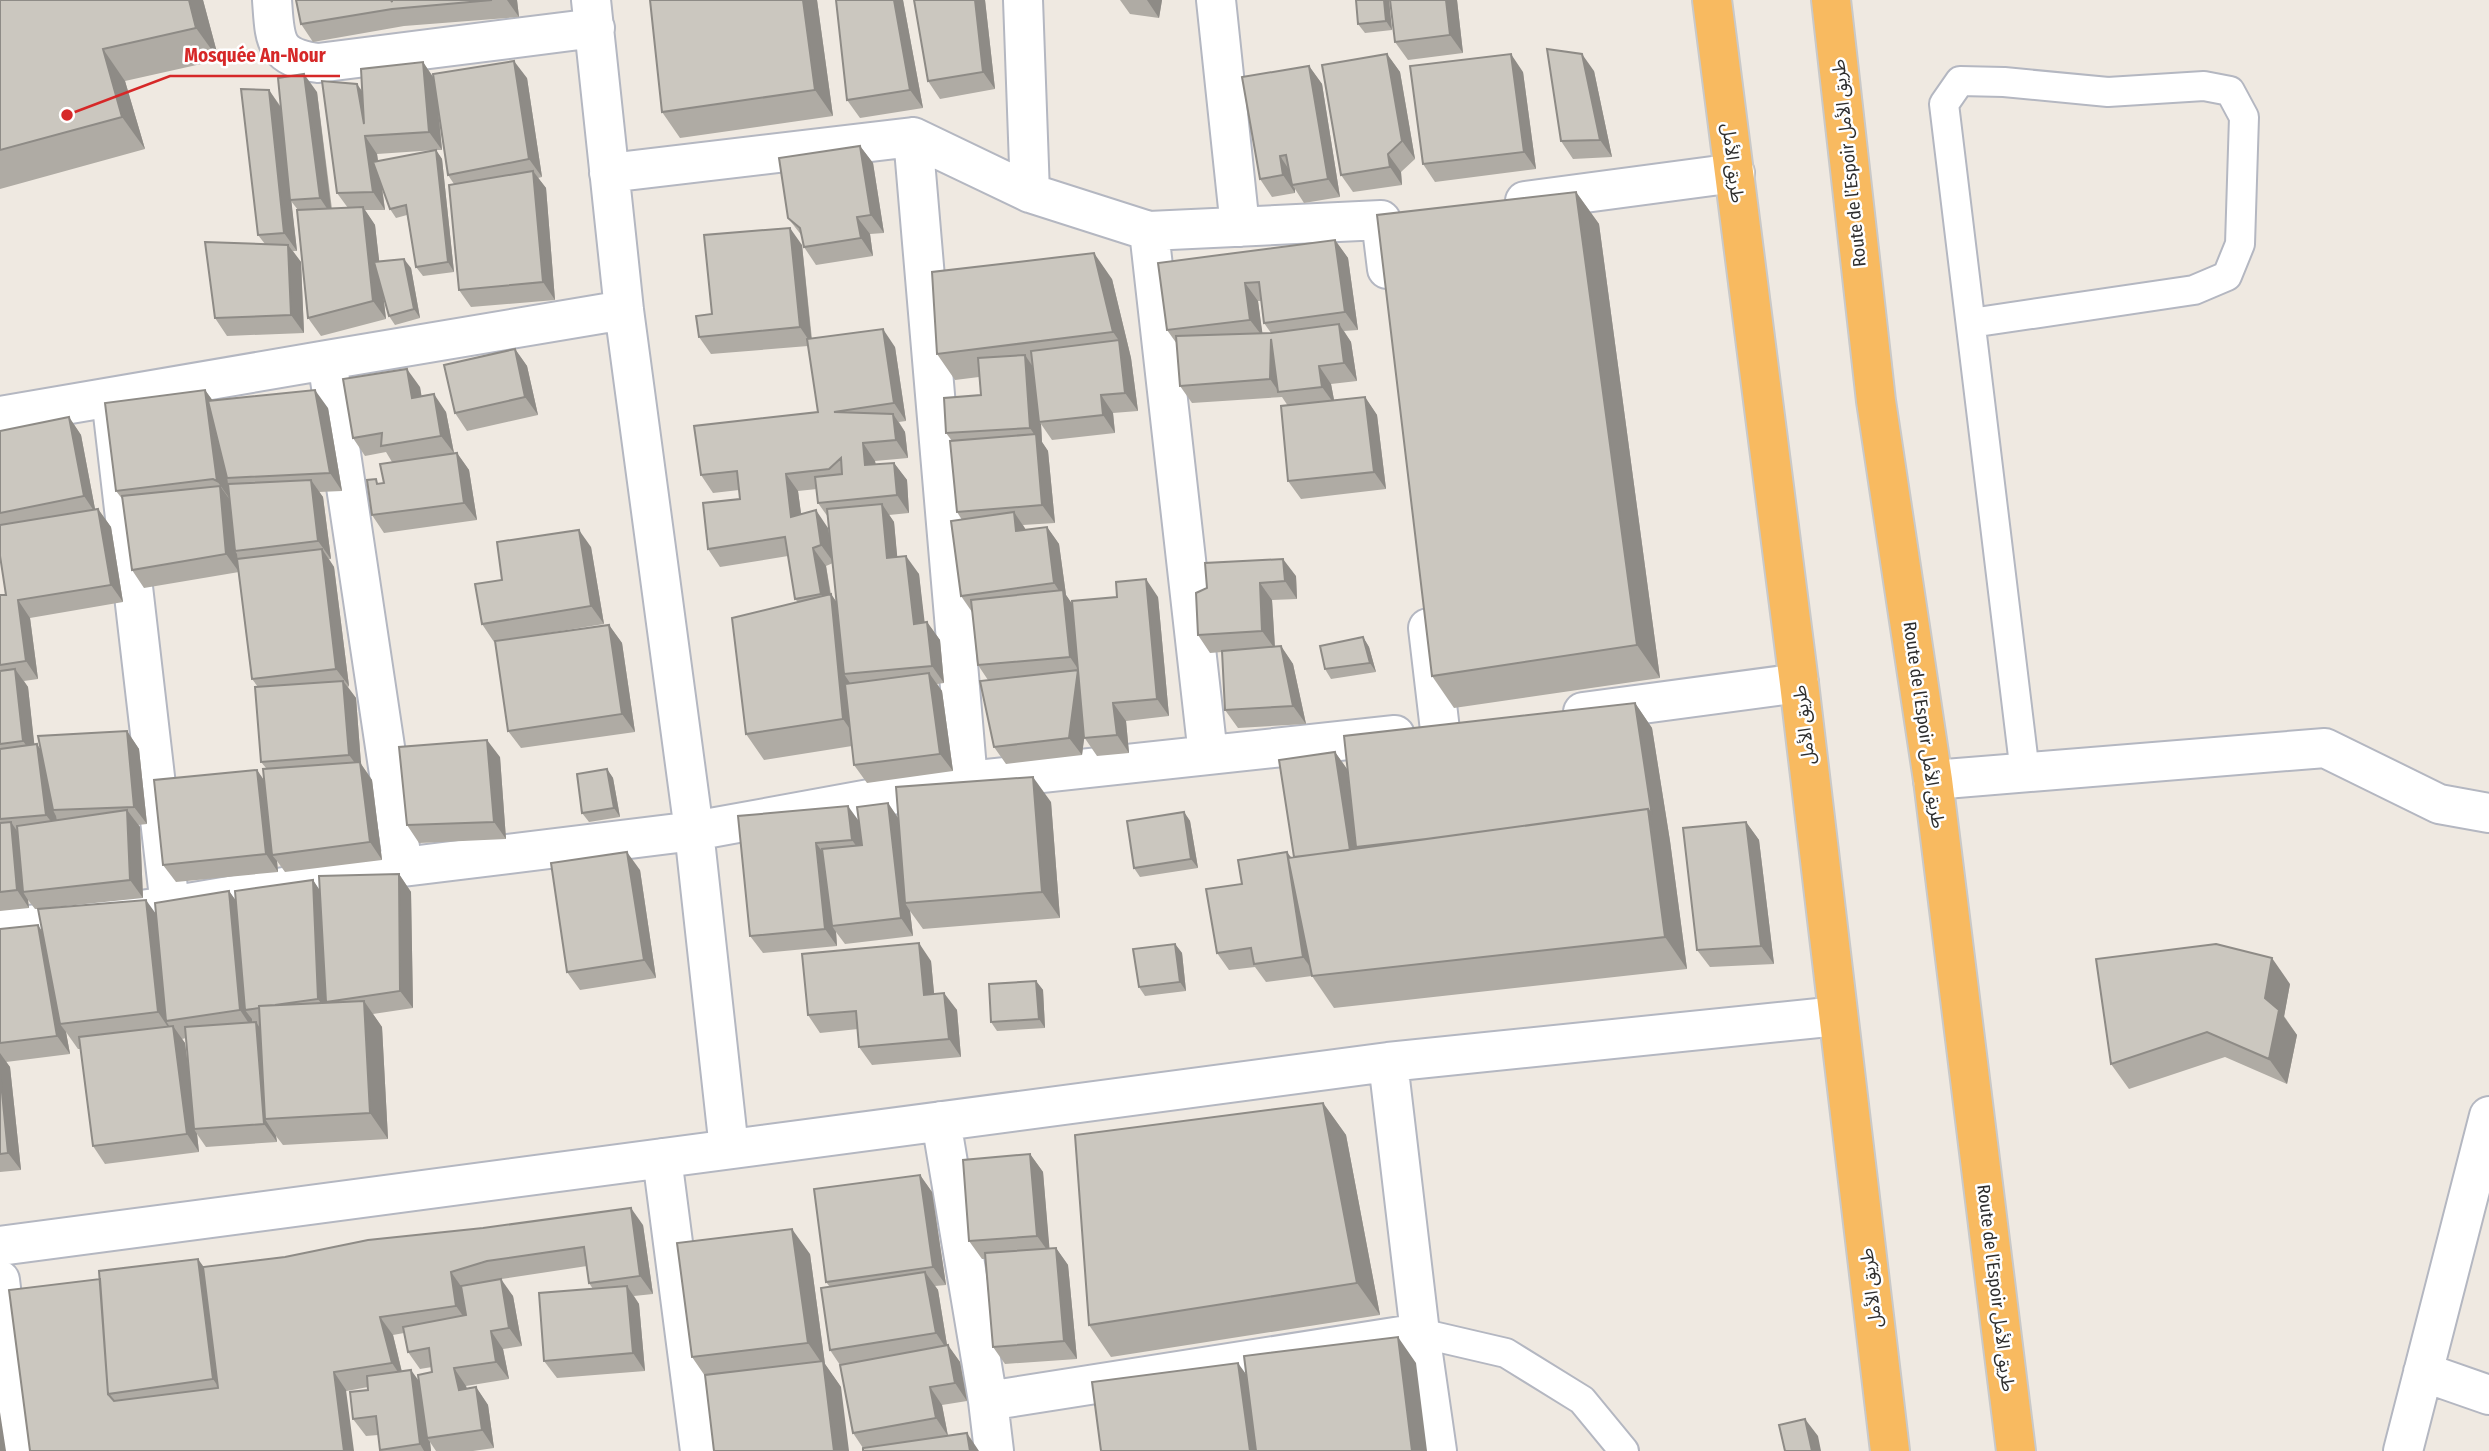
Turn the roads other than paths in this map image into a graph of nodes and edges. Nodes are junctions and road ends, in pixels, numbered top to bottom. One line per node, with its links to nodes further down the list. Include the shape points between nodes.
1 (272, 0): 6 (street, via 275,34 282,49 298,60 318,63)
2 (1023, 0): 10 (street)
3 (1216, 0): 12 (street)
4 (1712, 0): 9 (highway, طريق الأمل)
5 (1831, 0): 25 (highway, Route de l’Espoir طريق الأمل, via 1876,401)
6 (593, 14): 8 (street)
7 (913, 137): 8 (street); 10 (street); 26 (street)
8 (609, 173): 15 (street)
9 (1735, 173): 11 (street); 21 (highway, طريق الأمل)
10 (1030, 193): 13 (street)
11 (1490, 205)
12 (1240, 227): 13 (street); 14 (street, via 1395,218)
13 (1149, 231): 23 (street)
14 (1391, 303)
15 (624, 310): 17 (street); 28 (street)
16 (1971, 323): 16 (lane, via 2194,289 2227,276 2240,244 2244,117 2230,92 2204,86 2108,92 1960,81 1944,104); 24 (lane)
17 (327, 360): 18 (street); 29 (street)
18 (111, 397): 19 (street); 30 (street)
19 (0, 416)
20 (1424, 592): 23 (street, via 1453,729)
21 (1799, 683): 22 (street); 32 (highway, طريق الأمل)
22 (1550, 716)
23 (1208, 755): 26 (street)
24 (2025, 773): 25 (street); 27 (street, via 2325,748 2439,804)
25 (1933, 780): 50 (highway, Route de l’Espoir طريق الأمل)
26 (968, 781): 28 (street)
27 (2489, 813)
28 (694, 831): 29 (street); 36 (street)
29 (403, 867): 30 (street)
30 (170, 906): 31 (street)
31 (0, 929)
32 (1838, 1016): 33 (street); 49 (highway, طريق الأمل)
33 (1388, 1062): 35 (street); 40 (street)
34 (2489, 1116): 41 (street)
35 (941, 1121): 36 (street); 43 (street)
36 (729, 1149): 37 (street)
37 (663, 1158): 38 (street); 45 (street)
38 (0, 1246)
39 (0, 1280): 44 (street)
40 (1420, 1333): 43 (street); 47 (street); 48 (lane, via 1506,1353 1582,1400)
41 (2423, 1372): 42 (street); 51 (street)
42 (2489, 1395)
43 (988, 1401): 46 (street)
44 (21, 1451)
45 (700, 1451)
46 (994, 1451)
47 (1437, 1451)
48 (1624, 1451)
49 (1890, 1451)
50 (2016, 1451)
51 (2403, 1451)

